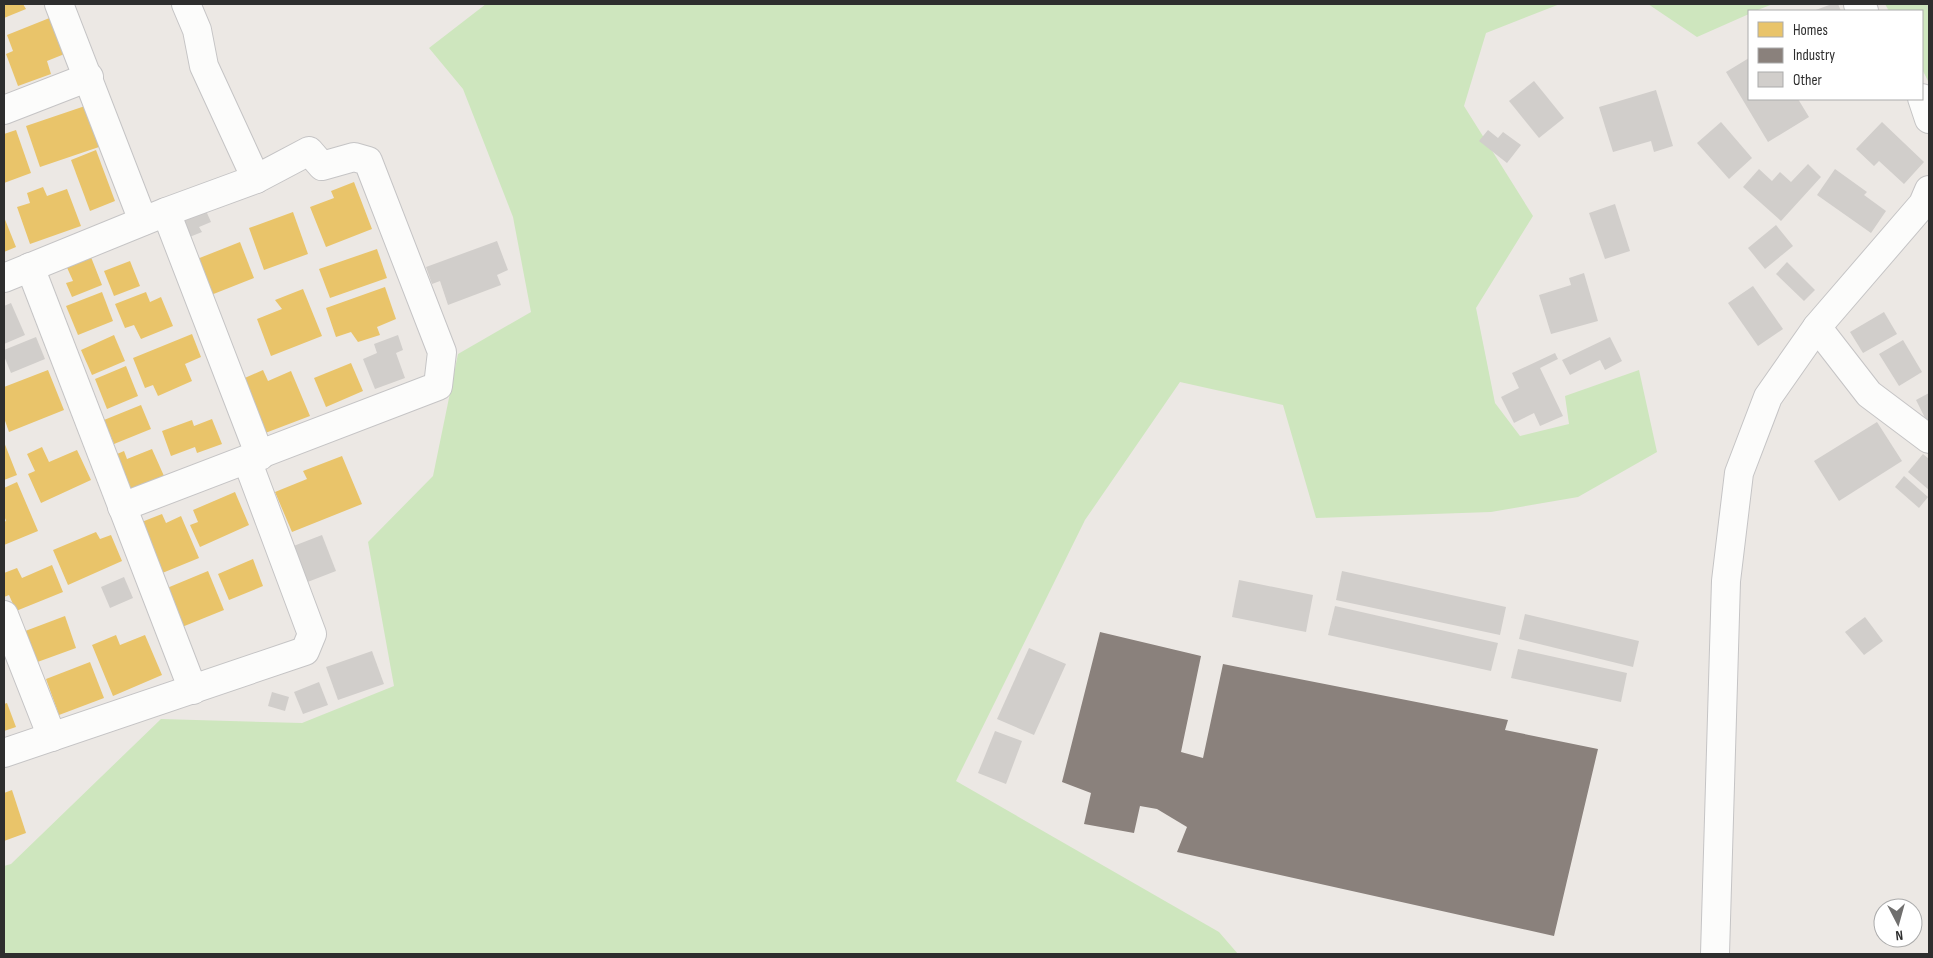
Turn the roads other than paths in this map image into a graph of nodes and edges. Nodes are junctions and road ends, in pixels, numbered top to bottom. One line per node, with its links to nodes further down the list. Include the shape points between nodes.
1 (60, 4): 3 (street)
2 (186, 4): 7 (street, via 197,30 204,66)
3 (89, 77): 5 (street); 9 (street)
4 (1923, 100): 6 (street)
5 (4, 110)
6 (1929, 119)
7 (256, 179): 9 (street); 14 (street, via 309,151 322,166 354,157 368,161 442,352 438,386)
8 (1929, 190): 12 (street, via 1924,204)
9 (154, 216): 10 (street); 14 (street)
10 (30, 268): 11 (street); 15 (street)
11 (4, 278)
12 (1817, 327): 13 (street, via 1869,394); 20 (street, via 1768,397 1739,473 1726,581)
13 (1929, 439)
14 (253, 458): 15 (street); 17 (street, via 312,634 305,651)
15 (122, 507): 17 (street)
16 (4, 615): 18 (street)
17 (193, 690): 18 (street)
18 (52, 737): 19 (street)
19 (4, 753)
20 (1715, 954)

